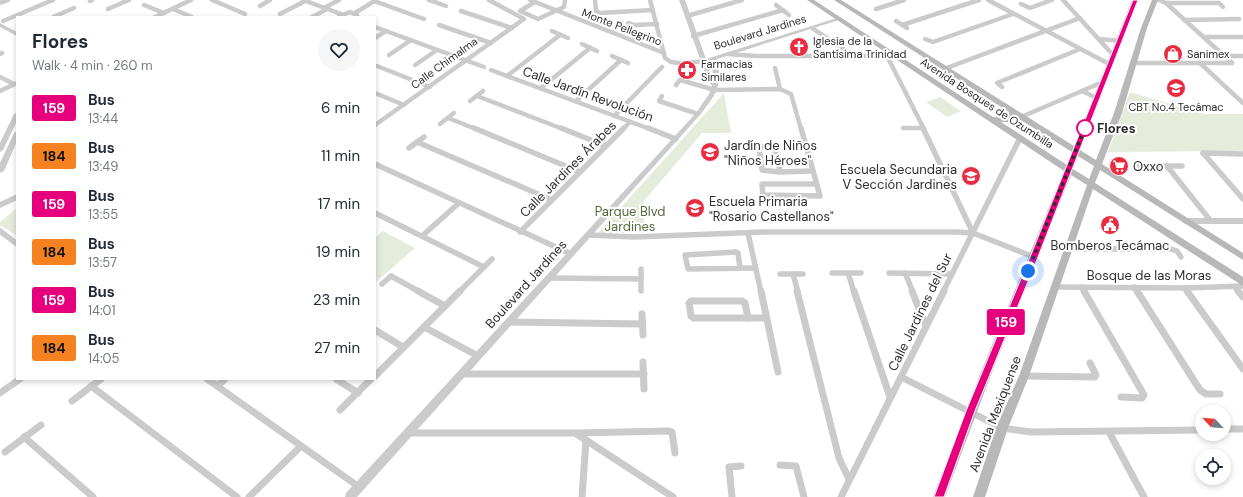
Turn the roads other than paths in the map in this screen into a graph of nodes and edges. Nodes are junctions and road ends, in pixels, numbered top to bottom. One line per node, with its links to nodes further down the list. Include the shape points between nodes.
1 (8, 0): 29 (street)
2 (53, 0): 65 (street)
3 (129, 0): 38 (street)
4 (191, 0): 39 (street)
5 (212, 0): 47 (street)
6 (270, 0): 34 (street)
7 (304, 0): 40 (street); 48 (street)
8 (339, 0): 40 (street)
9 (429, 0): 35 (street)
10 (489, 0): 72 (street, Calle Chimalma, via 525,18)
11 (530, 0): 28 (street, Monte Pellegrino)
12 (565, 0): 41 (street, via 564,6)
13 (595, 0): 42 (street, via 596,11 600,13)
14 (650, 0): 42 (street)
15 (682, 0): 58 (street)
16 (742, 0): 58 (street)
17 (810, 0): 62 (main road, Avenida Bosques de Ozumbilla)
18 (837, 0): 85 (main road, Avenida Bosques de Ozumbilla)
19 (904, 0): 45 (street, via 876,9)
20 (979, 0): 69 (street)
21 (988, 0): 49 (street)
22 (1052, 0): 31 (street, via 1030,8)
23 (1063, 0): 60 (street)
24 (1135, 0): 89 (main road, Avenida Mexiquense)
25 (1155, 0): 114 (main road, Avenida Mexiquense)
26 (1160, 0): 30 (street)
27 (375, 1): 50 (street); 61 (street)
28 (536, 1): 41 (street, Monte Pellegrino); 41 (street, via 520,10 538,19)
29 (0, 3)
30 (1166, 3): 36 (street, via 1219,3); 63 (street)
31 (1021, 4)
32 (144, 5): 46 (street)
33 (776, 5): 43 (street)
34 (260, 6)
35 (446, 6)
36 (1224, 7)
37 (74, 8): 52 (street)
38 (108, 9)
39 (172, 9): 46 (street); 54 (street)
40 (327, 9): 55 (street); 56 (street); 57 (street)
41 (557, 10): 97 (street, Monte Pellegrino)
42 (653, 10): 67 (street)
43 (783, 10): 51 (street); 80 (street)
44 (461, 11): 72 (street)
45 (881, 12)
46 (164, 13): 53 (street)
47 (245, 14)
48 (280, 14)
49 (1013, 14): 76 (street); 87 (street, via 933,42)
50 (356, 15): 57 (street, via 350,12)
51 (789, 15)
52 (55, 16)
53 (157, 16)
54 (190, 16)
55 (314, 16)
56 (330, 16)
57 (339, 16)
58 (686, 16): 80 (street)
59 (1234, 16): 63 (street, via 1239,20)
60 (1080, 18): 76 (street); 86 (street)
61 (424, 19)
62 (839, 19): 73 (street, Boulevard Jardines); 90 (main road, Avenida Bosques de Ozumbilla)
63 (1184, 20): 82 (street)
64 (896, 21): 69 (street)
65 (1, 22): 71 (street); 78 (street)
66 (628, 23): 67 (street)
67 (657, 24): 97 (street)
68 (439, 25): 91 (street)
69 (902, 25): 74 (street)
70 (376, 27): 75 (street)
71 (16, 28)
72 (512, 28): 91 (street, Calle Chimalma)
73 (812, 28): 98 (street, Boulevard Jardines); 101 (street)
74 (907, 28)
75 (386, 31): 81 (street); 88 (street)
76 (1046, 31): 94 (street); 122 (street)
77 (552, 32): 79 (street)
78 (16, 33)
79 (560, 35): 84 (street); 124 (street)
80 (693, 36): 110 (street)
81 (376, 37)
82 (1204, 37): 83 (street); 105 (street)
83 (1243, 37)
84 (568, 38)
85 (895, 38): 90 (main road, via 889,43); 122 (main road, Avenida Bosques de Ozumbilla)
86 (1098, 38): 89 (street); 104 (street)
87 (925, 39)
88 (411, 40): 95 (street); 99 (street)
89 (1120, 41): 104 (main road, Avenida Mexiquense)
90 (875, 42): 103 (main road, Avenida Bosques de Ozumbilla)
91 (491, 43): 109 (street, Calle Chimalma)
92 (582, 44): 93 (street)
93 (590, 48): 96 (street); 131 (street)
94 (1080, 49): 117 (street); 130 (street, via 997,83)
95 (437, 50): 109 (street); 116 (street)
96 (597, 51)
97 (664, 52): 112 (street, Monte Pellegrino, via 671,62)
98 (728, 54): 101 (street); 107 (street, Boulevard Jardines)
99 (389, 55)
100 (612, 56): 108 (street)
101 (854, 56): 102 (street)
102 (887, 56): 103 (street); 157 (street)
103 (896, 56): 152 (main road, Avenida Bosques de Ozumbilla)
104 (1114, 56): 117 (main road, Avenida Mexiquense)
105 (1224, 56): 106 (street); 115 (street, via 1232,63)
106 (1243, 56)
107 (714, 58): 110 (street, Boulevard Jardines); 132 (street, via 718,81)
108 (621, 60): 111 (street); 142 (street)
109 (466, 61): 119 (street); 129 (street, Calle Chimalma)
110 (705, 62): 113 (street, Boulevard Jardines); 132 (street)
111 (628, 63)
112 (679, 63)
113 (687, 63)
114 (1133, 63): 115 (street); 169 (main road, Avenida Mexiquense, via 1118,113)
115 (1200, 63): 143 (street)
116 (415, 65)
117 (1111, 65): 126 (main road, Avenida Mexiquense)
118 (377, 66): 129 (street)
119 (484, 67)
120 (662, 67): 149 (street)
121 (775, 68): 133 (street)
122 (944, 69): 145 (main road, Avenida Bosques de Ozumbilla)
123 (491, 70): 124 (street, Calle Jardín Revolución)
124 (507, 76): 131 (street, Calle Jardín Revolución)
125 (0, 77): 127 (street)
126 (1104, 82): 136 (street); 140 (main road, Avenida Mexiquense)
127 (15, 83): 134 (street)
128 (676, 85): 132 (street, via 680,80)
129 (430, 87): 144 (street, Calle Chimalma)
130 (1002, 87)
131 (541, 88): 142 (street, Calle Jardín Revolución)
132 (715, 88): 133 (street); 147 (street, Boulevard Jardines)
133 (780, 89): 176 (street, via 791,94)
134 (0, 91)
135 (483, 91): 138 (street)
136 (1082, 91): 140 (street); 150 (street)
137 (376, 93): 144 (street)
138 (478, 96): 141 (street); 163 (street)
139 (662, 96): 147 (street, via 659,101)
140 (1097, 98): 166 (main road, Avenida Mexiquense)
141 (470, 101)
142 (576, 101): 149 (street, Calle Jardín Revolución)
143 (1243, 104)
144 (404, 105): 154 (street, Calle Chimalma)
145 (1012, 111): 150 (main road, Avenida Bosques de Ozumbilla); 152 (main road, via 1013,115 1009,120)
146 (454, 113): 151 (street)
147 (698, 114): 160 (street, Boulevard Jardines)
148 (16, 116): 165 (street)
149 (614, 116): 153 (street, Calle Jardín Revolución)
150 (1020, 117): 166 (main road, Avenida Bosques de Ozumbilla)
151 (448, 118): 155 (street); 177 (street)
152 (992, 119): 159 (main road, Avenida Bosques de Ozumbilla)
153 (630, 122): 160 (street, Calle Jardín Revolución); 163 (street, Calle Jardines Árabes)
154 (376, 124)
155 (440, 124)
156 (903, 128): 157 (street)
157 (923, 128): 192 (street)
158 (424, 137): 161 (street)
159 (1020, 138): 173 (main road, Avenida Bosques de Ozumbilla); 192 (street, Calle Jardines del Sur)
160 (676, 139): 193 (street, Boulevard Jardines)
161 (417, 142): 164 (street); 182 (street)
162 (15, 146): 174 (street)
163 (606, 146): 177 (street, Calle Jardines Árabes)
164 (409, 148)
165 (0, 150)
166 (1076, 152): 169 (main road, Avenida Bosques de Ozumbilla); 173 (main road, Avenida Mexiquense)
167 (1243, 154): 181 (street, via 1202,153)
168 (376, 164): 183 (street)
169 (1098, 165): 179 (main road, Avenida Mexiquense); 187 (main road, Avenida Bosques de Ozumbilla)
170 (1135, 166): 171 (street)
171 (1167, 166): 172 (street); 186 (street)
172 (1182, 166)
173 (1068, 170): 179 (main road, Avenida Bosques de Ozumbilla); 198 (main road, Avenida Mexiquense)
174 (0, 171)
175 (780, 171): 175 (street, via 774,147 759,147 762,170); 176 (street)
176 (812, 171): 178 (street)
177 (580, 172): 182 (street, Calle Jardines Árabes)
178 (816, 184): 178 (street, via 762,184 761,184 764,196 819,197)
179 (1091, 184): 196 (main road, Avenida Mexiquense); 217 (main road, Avenida Bosques de Ozumbilla)
180 (16, 197): 184 (street)
181 (1243, 199)
182 (552, 200): 190 (street, Calle Jardines Árabes)
183 (459, 203): 190 (street); 194 (street)
184 (0, 205)
185 (376, 213): 194 (street)
186 (1210, 220): 187 (street); 188 (street)
187 (1185, 221): 200 (main road, Avenida Bosques de Ozumbilla)
188 (1243, 221)
189 (0, 231): 195 (street)
190 (520, 232): 197 (street)
191 (748, 233): 192 (street); 193 (street, via 661,237); 204 (street)
192 (972, 233): 198 (street); 214 (street, Calle Jardines del Sur)
193 (589, 235): 197 (street, Boulevard Jardines)
194 (422, 236): 202 (street)
195 (16, 243)
196 (1069, 249): 199 (street, via 1171,249 1177,251); 220 (main road, Avenida Mexiquense)
197 (571, 254): 215 (street, Boulevard Jardines)
198 (1034, 257): 264 (main road, Avenida Mexiquense)
199 (1181, 257)
200 (1243, 257)
201 (492, 259): 202 (street)
202 (484, 267): 227 (street)
203 (740, 268): 203 (street, via 736,252 685,255 688,269); 204 (street)
204 (755, 268): 230 (street)
205 (641, 269): 216 (street)
206 (832, 273): 207 (street)
207 (848, 273): 208 (street); 260 (street)
208 (861, 273)
209 (889, 273): 210 (street)
210 (905, 273): 214 (street); 234 (street)
211 (780, 274): 212 (street)
212 (793, 274): 213 (street); 280 (street, via 839,458)
213 (803, 274)
214 (952, 274): 234 (street, Calle Jardines del Sur)
215 (550, 278): 216 (street); 231 (street, Boulevard Jardines)
216 (641, 279): 225 (street)
217 (1243, 282)
218 (382, 284): 227 (street, via 391,276)
219 (1243, 286): 223 (street, Bosque de las Moras)
220 (1054, 287): 221 (street, Bosque de las Moras); 247 (main road, Avenida Mexiquense)
221 (1082, 287): 222 (street, Bosque de las Moras); 261 (street, via 1144,397)
222 (1134, 287): 224 (street, Bosque de las Moras); 259 (street, via 1200,390 1206,394)
223 (1235, 287): 224 (street, Bosque de las Moras); 226 (street)
224 (1185, 288): 241 (street)
225 (641, 291)
226 (1243, 297)
227 (445, 306): 233 (street)
228 (642, 314): 232 (street)
229 (748, 318): 229 (street, via 745,303 742,301 689,303 691,316 694,318); 230 (street)
230 (766, 318): 242 (street)
231 (510, 322): 232 (street); 238 (street, Boulevard Jardines)
232 (642, 324): 236 (street)
233 (424, 326): 237 (street); 238 (street)
234 (926, 326): 246 (street, Calle Jardines del Sur)
235 (376, 331): 237 (street)
236 (643, 335)
237 (403, 347): 245 (street)
238 (478, 356): 243 (street, Boulevard Jardines)
239 (643, 362): 244 (street)
240 (1090, 363): 247 (street, via 1096,377)
241 (1243, 369)
242 (778, 372)
243 (462, 374): 244 (street); 271 (street, Boulevard Jardines)
244 (644, 374): 256 (street)
245 (376, 375)
246 (901, 376): 260 (street, Calle Jardines del Sur); 264 (street)
247 (1024, 376): 266 (main road, Avenida Mexiquense)
248 (19, 380): 257 (street)
249 (100, 380): 254 (street)
250 (208, 380): 255 (street)
251 (224, 380): 255 (street)
252 (338, 380): 258 (street)
253 (371, 380): 258 (street)
254 (91, 386): 262 (street); 283 (street)
255 (217, 386): 275 (street)
256 (644, 389)
257 (0, 393)
258 (358, 393): 263 (street)
259 (1220, 394)
260 (890, 397): 280 (street, Calle Jardines del Sur)
261 (1121, 398)
262 (72, 401)
263 (340, 410)
264 (970, 411): 266 (street); 291 (main road, Avenida Mexiquense)
265 (41, 424): 273 (street)
266 (1002, 428): 270 (street, via 1031,432); 292 (main road, Avenida Mexiquense)
267 (1231, 429): 268 (street)
268 (1243, 429)
269 (1195, 430): 270 (street)
270 (1109, 432): 293 (street)
271 (408, 433): 272 (street); 281 (street, Boulevard Jardines)
272 (575, 433): 274 (street); 277 (street, via 669,431 674,435)
273 (24, 437): 276 (street); 282 (street)
274 (586, 440): 286 (street); 287 (street)
275 (301, 446): 281 (street); 284 (street)
276 (5, 452)
277 (675, 453)
278 (780, 465): 289 (street, via 796,466)
279 (741, 466): 288 (street, via 729,467)
280 (849, 479): 290 (street, Calle Jardines del Sur)
281 (359, 487): 285 (street, Boulevard Jardines)
282 (93, 497)
283 (237, 497)
284 (249, 497)
285 (350, 497)
286 (582, 497)
287 (673, 497)
288 (732, 497)
289 (804, 497)
290 (841, 497)
291 (939, 497)
292 (979, 497)
293 (1144, 497)

